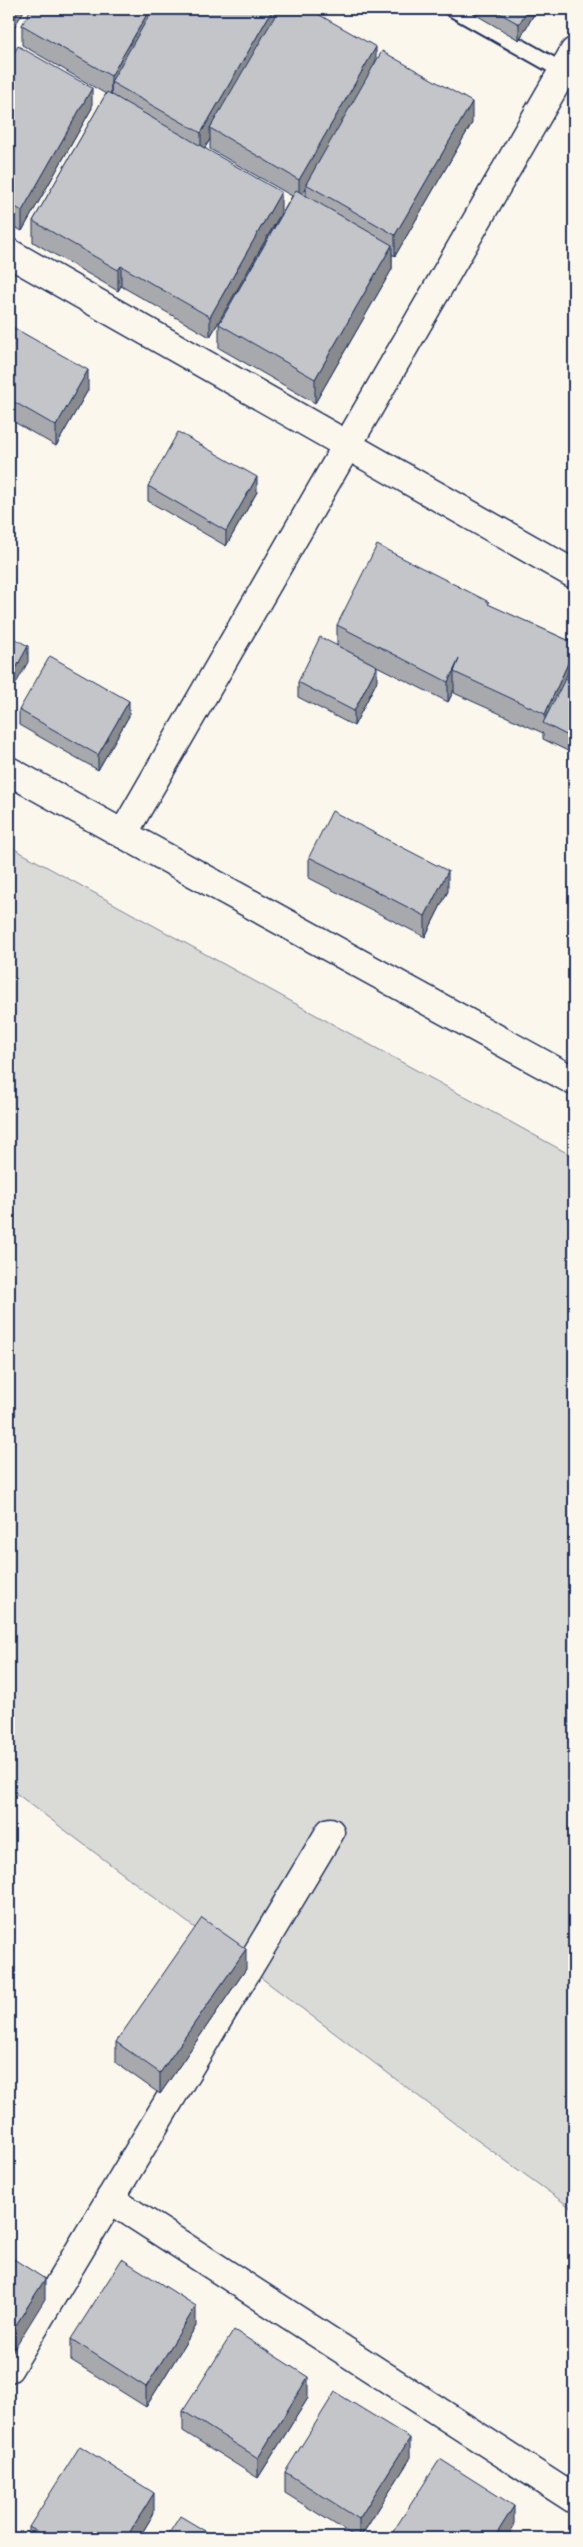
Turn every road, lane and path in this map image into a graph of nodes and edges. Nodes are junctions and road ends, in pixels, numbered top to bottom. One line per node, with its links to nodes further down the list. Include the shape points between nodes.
1 (453, 9): 2 (lane)
2 (569, 62): 4 (street)
3 (9, 253): 4 (street)
4 (348, 444): 5 (street); 7 (street)
5 (574, 574)
6 (9, 771): 7 (street)
7 (123, 834): 8 (street)
8 (574, 1081)
9 (330, 1832): 10 (street)
10 (110, 2199): 11 (street); 12 (street)
11 (9, 2368)
12 (574, 2499)

